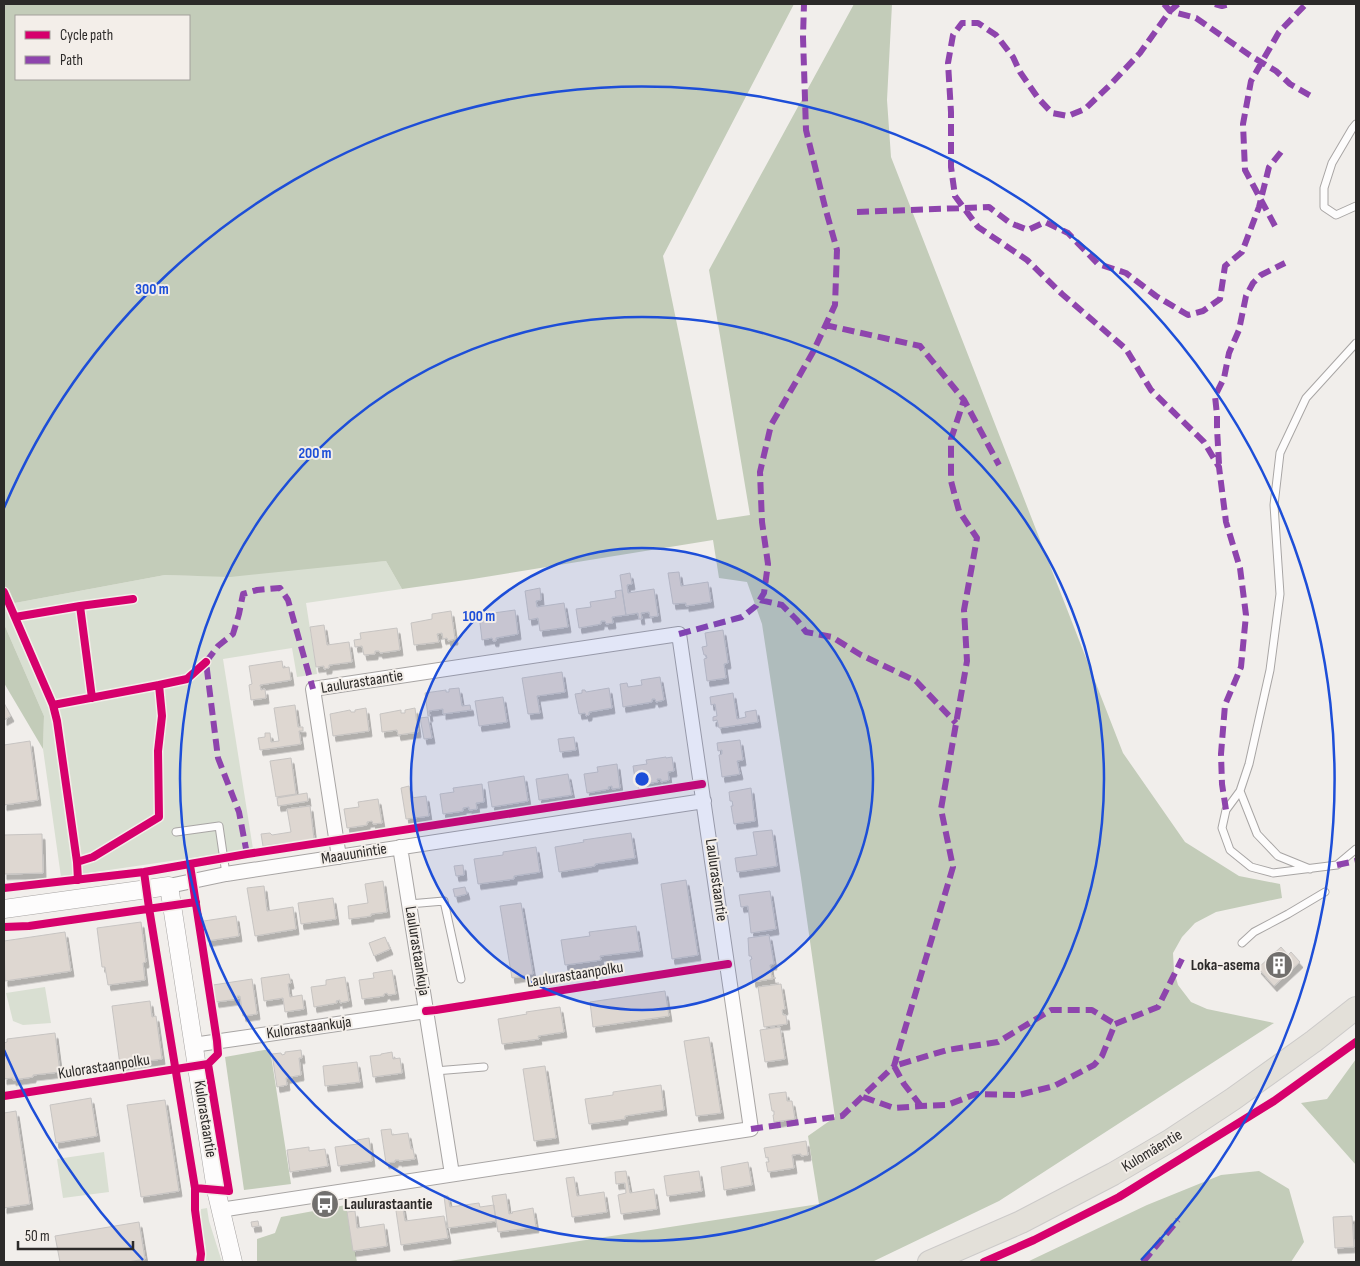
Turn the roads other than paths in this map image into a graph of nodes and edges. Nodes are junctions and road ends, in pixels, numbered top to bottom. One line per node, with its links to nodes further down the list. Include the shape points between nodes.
1 (1356, 124): 2 (lane, via 1332,163 1324,188 1324,206 1336,215)
2 (1356, 206)
3 (1356, 343): 4 (lane, via 1306,398 1280,453 1274,505 1279,604 1270,670)
4 (1240, 791): 10 (lane, via 1257,834 1278,856); 10 (lane, via 1226,810 1222,828 1230,850 1251,867 1273,873)
5 (704, 801): 7 (street, Maauunintie); 9 (street, Laulurastaantie, via 679,634 313,689); 23 (street, Laulurastaantie, via 751,1129)
6 (176, 832): 11 (lane, via 219,826)
7 (400, 847): 9 (street, Maauunintie); 14 (street, Laulurastaankuja)
8 (1356, 849): 10 (lane, via 1337,865)
9 (338, 857): 11 (street, Maauunintie)
10 (1310, 869)
11 (226, 874): 12 (street, Maauunintie)
12 (169, 886): 15 (street, Maauunintie); 20 (street, Kulorastaantie)
13 (1325, 892): 16 (lane, via 1254,932)
14 (409, 904): 17 (lane, via 444,901); 19 (street, Laulurastaankuja)
15 (4, 909)
16 (1242, 943)
17 (461, 979)
18 (1356, 1008): 26 (main road, Kulomäentie, via 1233,1099 1171,1140 1021,1222)
19 (426, 1011): 20 (street, Kulorastaankuja); 22 (street, Laulurastaankuja)
20 (193, 1045): 24 (street, Kulorastaantie)
21 (484, 1067): 22 (lane)
22 (435, 1071): 23 (street, Laulurastaankuja)
23 (452, 1174): 24 (street, Laulurastaantie)
24 (220, 1210): 25 (street, Kulorastaantie)
25 (233, 1262)
26 (929, 1262)

